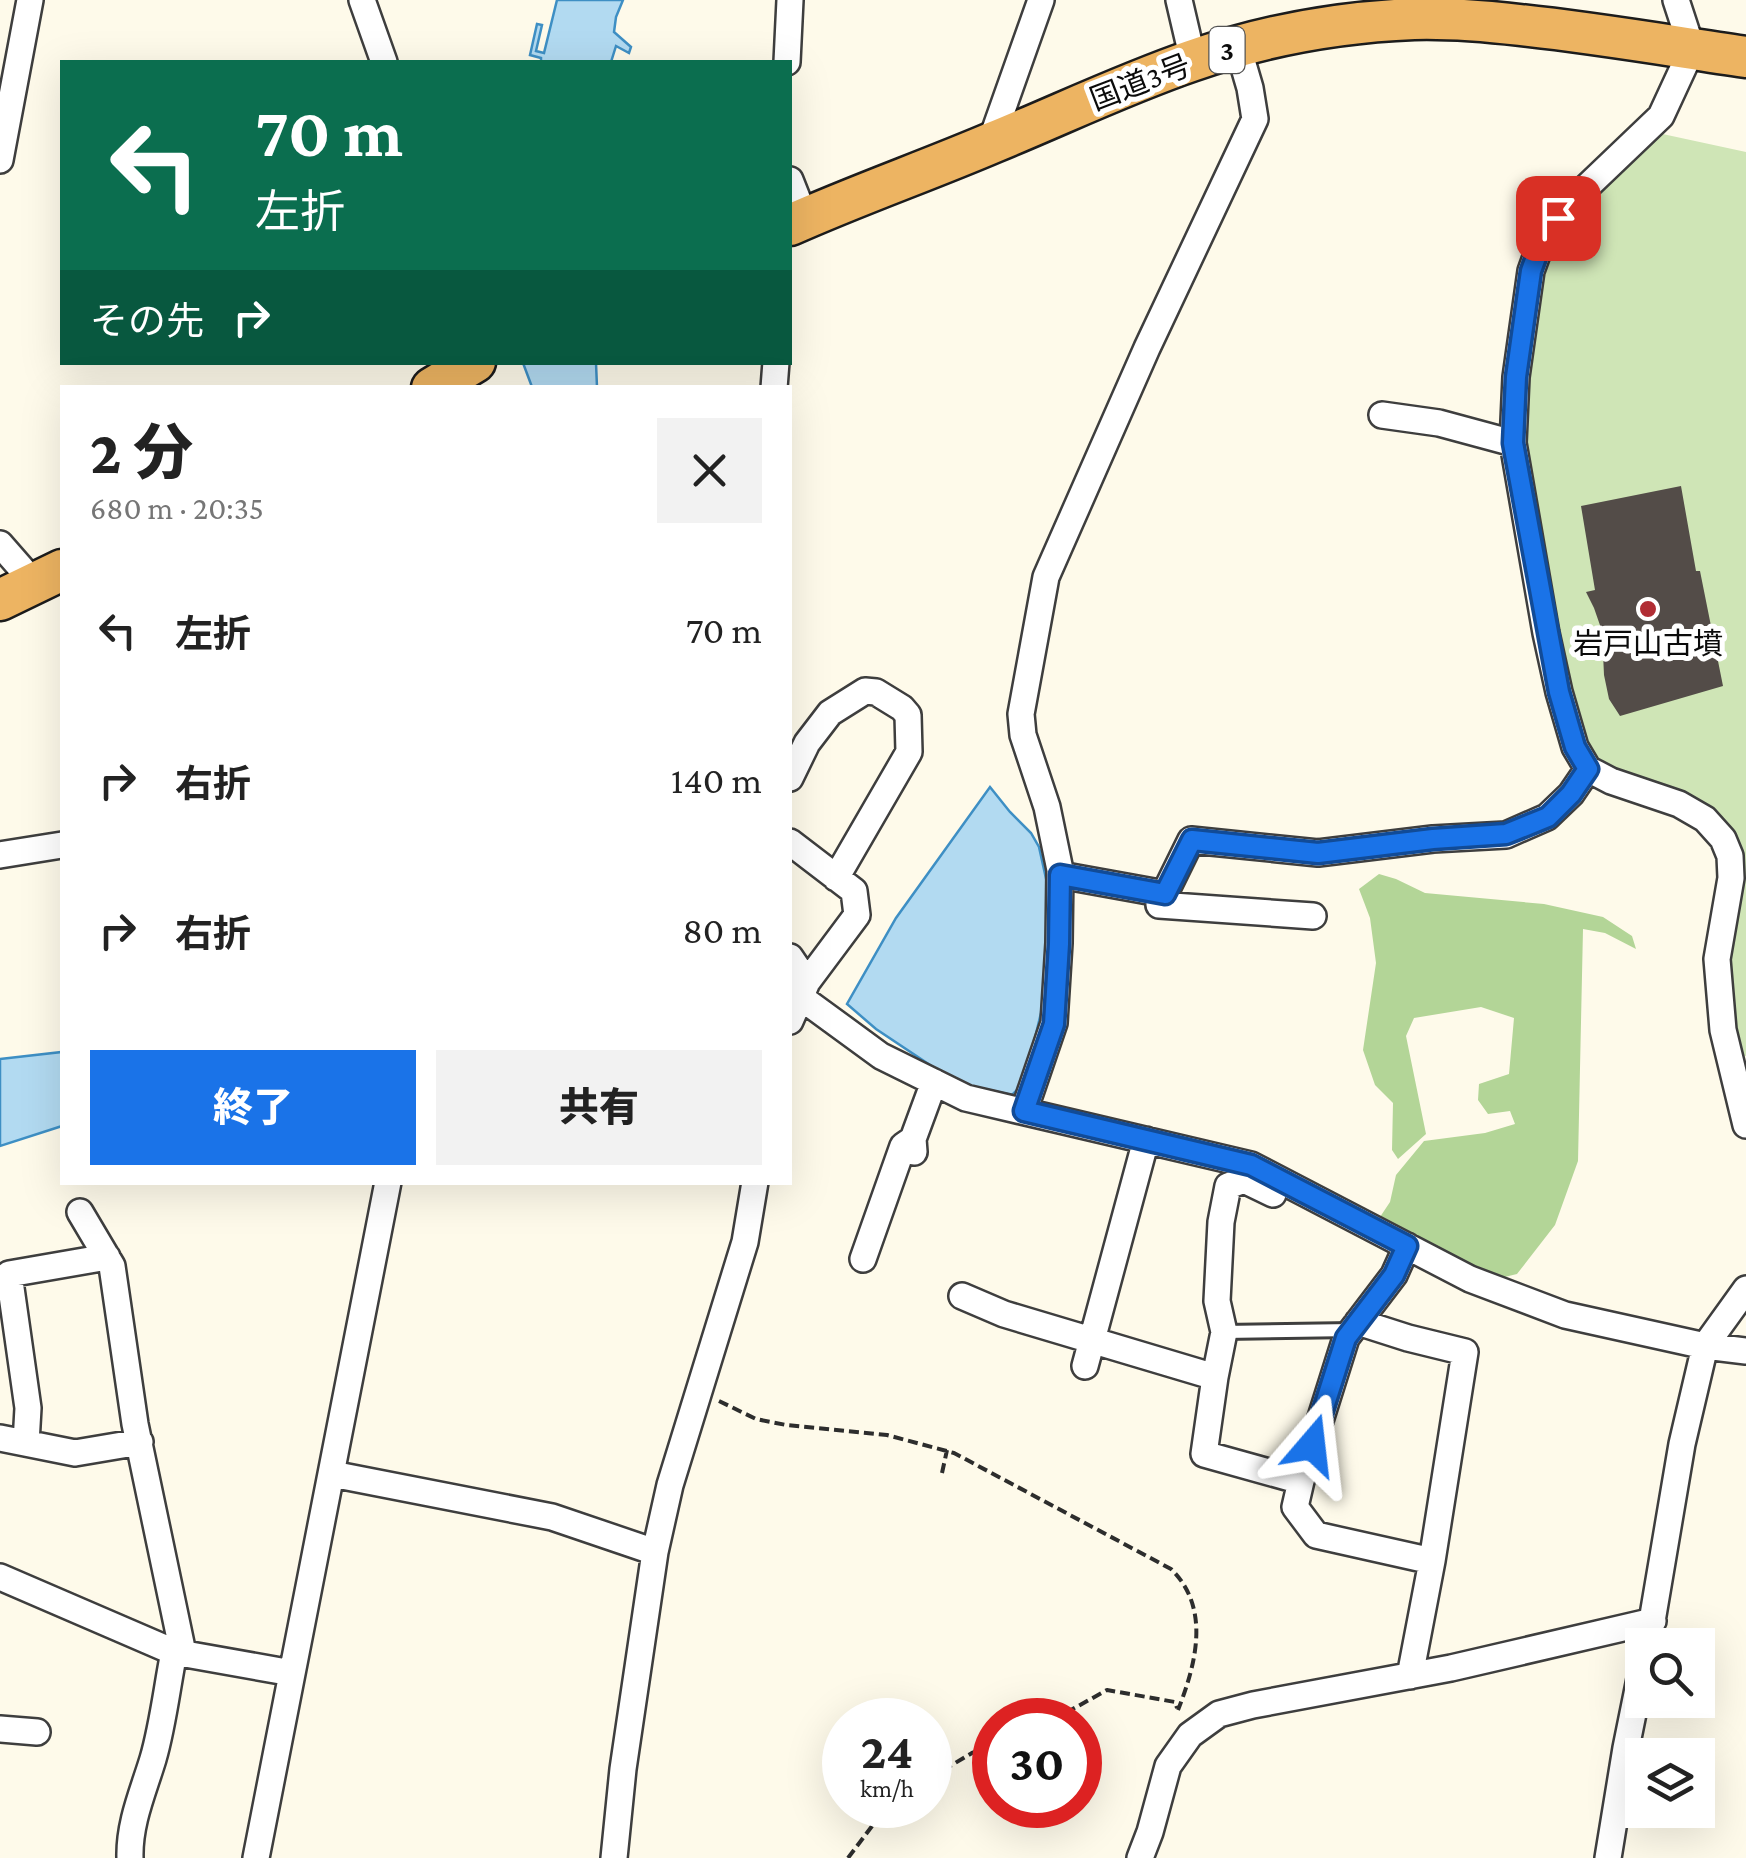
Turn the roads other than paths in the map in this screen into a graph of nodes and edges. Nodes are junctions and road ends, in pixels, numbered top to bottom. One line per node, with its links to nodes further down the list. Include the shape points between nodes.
1 (30, 0): 15 (street)
2 (362, 0): 11 (street)
3 (790, 0): 12 (street)
4 (1041, 0): 14 (street)
5 (1178, 0): 13 (street)
6 (1676, 0): 9 (street)
7 (1431, 10): 8 (highway, 国道3号 / 3); 9 (highway, 国道3号 / 3)
8 (1238, 47): 13 (highway, 国道3号 / 3); 28 (street, via 1255,119 1046,577 1021,714)
9 (1692, 49): 10 (highway, 国道3号 / 3); 20 (street, via 1660,116 1544,235 1531,271)
10 (1746, 57)
11 (383, 60)
12 (787, 60)
13 (1193, 60): 14 (highway, 国道3号 / 3)
14 (990, 144): 16 (highway, 国道3号 / 3)
15 (0, 160)
16 (794, 228)
17 (470, 365): 18 (highway)
18 (437, 385)
19 (1382, 414): 20 (street)
20 (1513, 443): 23 (street, via 1559,692)
21 (0, 544): 22 (street)
22 (32, 585)
23 (1588, 769): 30 (street, via 1548,817 1506,834 1318,853 1192,840); 36 (street, via 1679,804 1723,840 1731,878 1717,959 1723,1030)
24 (792, 774): 29 (street, via 830,713 865,691 908,714 909,752)
25 (60, 844): 27 (street)
26 (792, 844): 29 (street)
27 (0, 855)
28 (1060, 875): 30 (street); 35 (street, via 1054,1024)
29 (836, 878): 33 (street, via 854,891 857,915)
30 (1165, 894): 31 (street, via 1159,904)
31 (1312, 916)
32 (792, 971): 33 (street)
33 (796, 998): 34 (street, via 881,1056)
34 (934, 1082): 35 (street, via 966,1098); 44 (street, via 914,1148 903,1146)
35 (1024, 1111): 37 (street)
36 (1746, 1124)
37 (1146, 1140): 41 (street, via 1251,1165); 49 (street)
38 (387, 1185): 57 (street)
39 (754, 1185): 59 (street, via 746,1242 670,1484)
40 (80, 1212): 43 (street)
41 (1369, 1226): 42 (street); 48 (street, via 1365,1237 1244,1180 1228,1186 1217,1300)
42 (1407, 1246): 47 (street); 50 (street, via 1470,1279 1565,1315)
43 (107, 1257): 55 (street); 56 (street, via 9,1274 28,1408)
44 (863, 1260)
45 (1746, 1290): 50 (street)
46 (962, 1296): 49 (street)
47 (1355, 1326): 48 (lane); 58 (street); 60 (street, via 1464,1352)
48 (1224, 1332): 53 (street)
49 (1093, 1339): 52 (street); 53 (street)
50 (1705, 1346): 51 (street); 62 (street)
51 (1746, 1351)
52 (1086, 1366)
53 (1215, 1376): 58 (street, via 1204,1454)
54 (0, 1438): 56 (street)
55 (140, 1442): 56 (street, via 75,1453); 64 (street)
56 (26, 1443)
57 (332, 1474): 59 (street, via 552,1518); 65 (street)
58 (1300, 1481): 60 (street, via 1295,1506 1316,1535)
59 (656, 1552): 72 (street)
60 (1432, 1560): 66 (street)
61 (0, 1577): 64 (street)
62 (1651, 1628)
63 (1625, 1637): 66 (street)
64 (179, 1652): 65 (street); 70 (street, via 136,1808)
65 (292, 1673): 71 (street)
66 (1410, 1676): 73 (street, via 1219,1714 1190,1735 1168,1766)
67 (1632, 1718): 74 (street)
68 (0, 1730): 69 (street)
69 (37, 1732)
70 (130, 1858)
71 (256, 1858)
72 (614, 1858)
73 (1140, 1858)
74 (1608, 1858)

